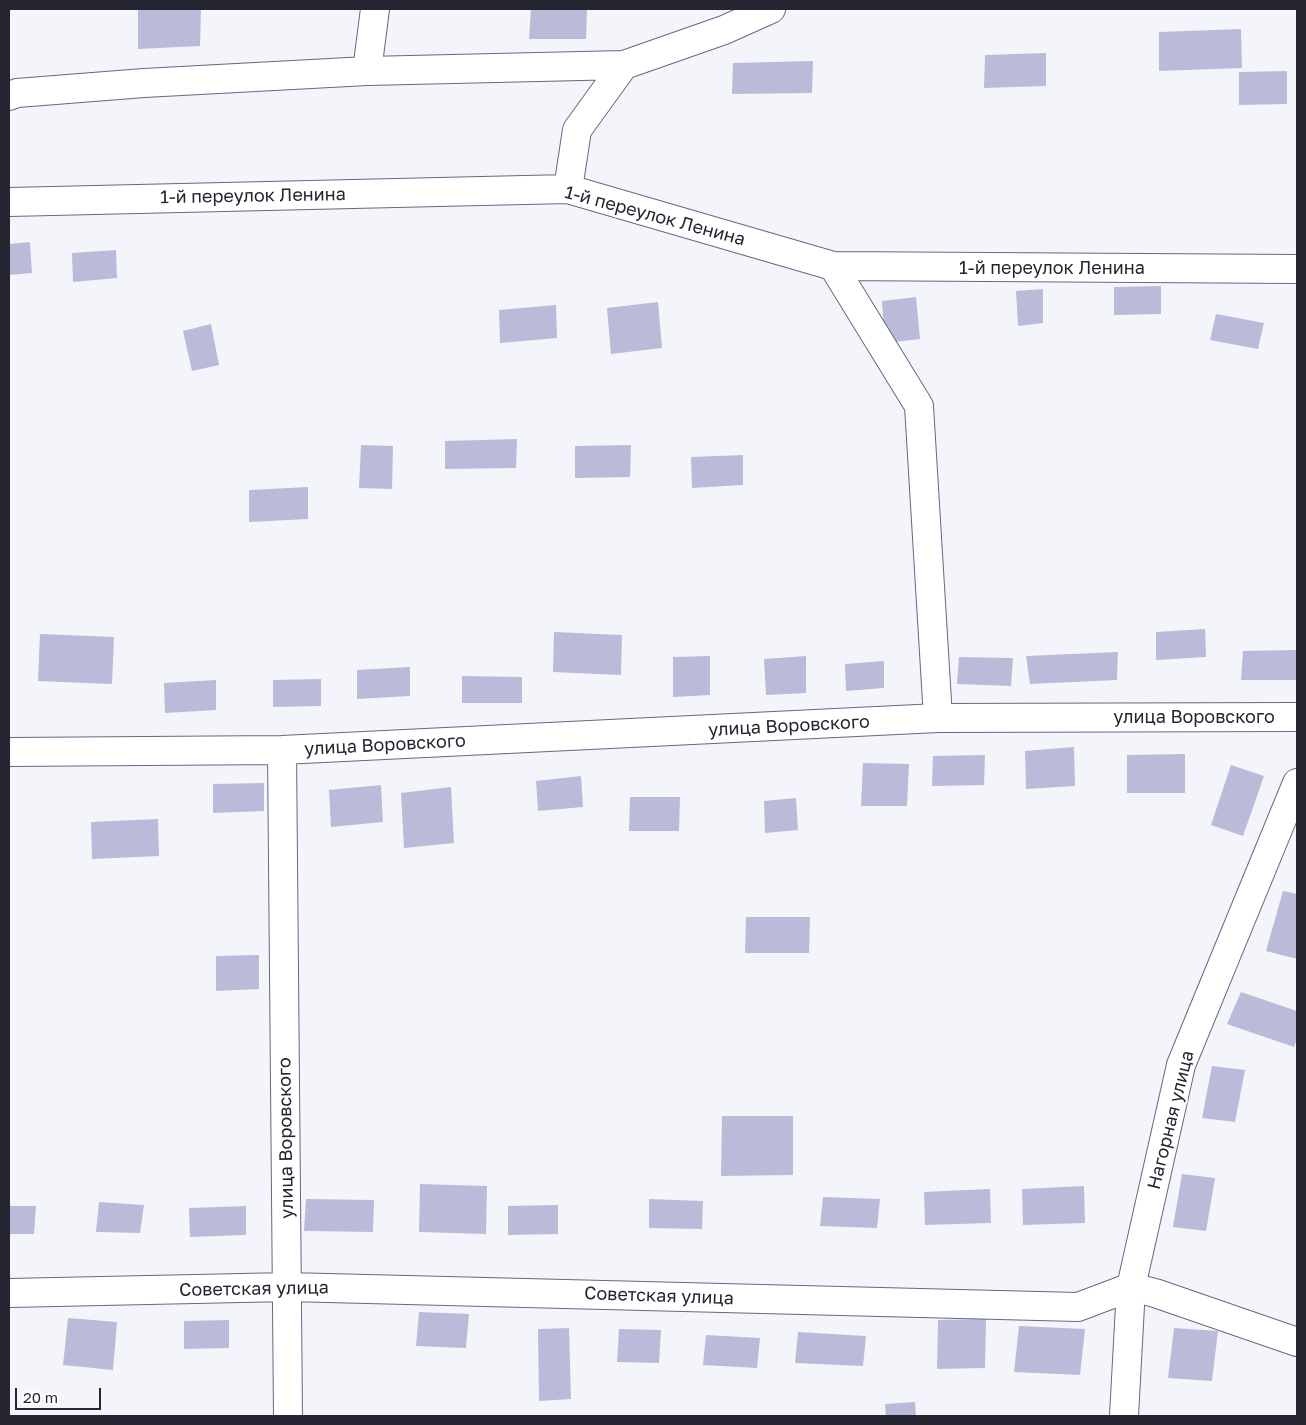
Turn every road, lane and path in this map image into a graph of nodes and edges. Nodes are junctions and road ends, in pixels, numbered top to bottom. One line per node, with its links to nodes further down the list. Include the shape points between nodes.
1 (375, 9): 4 (street)
2 (771, 9): 3 (street, via 724,30)
3 (624, 65): 4 (street); 6 (street, via 577,130)
4 (367, 71): 5 (street, via 144,83)
5 (9, 96)
6 (568, 189): 7 (street, 1-й переулок Ленина); 8 (street, 1-й переулок Ленина)
7 (9, 202)
8 (834, 266): 9 (street, 1-й переулок Ленина); 11 (street, via 919,406)
9 (1297, 269)
10 (1297, 717): 11 (street, улица Воровского)
11 (938, 718): 12 (street, улица Воровского)
12 (282, 750): 13 (street, улица Воровского); 15 (street, улица Воровского)
13 (9, 752)
14 (1297, 783): 16 (street, Нагорная улица, via 1181,1065)
15 (288, 1286): 16 (street, Советская улица, via 1078,1307); 17 (street, Советская улица); 19 (street, улица Воровского)
16 (1131, 1287): 18 (street, via 1155,1292); 20 (street, Нагорная улица)
17 (9, 1293)
18 (1297, 1342)
19 (288, 1416)
20 (1124, 1416)

